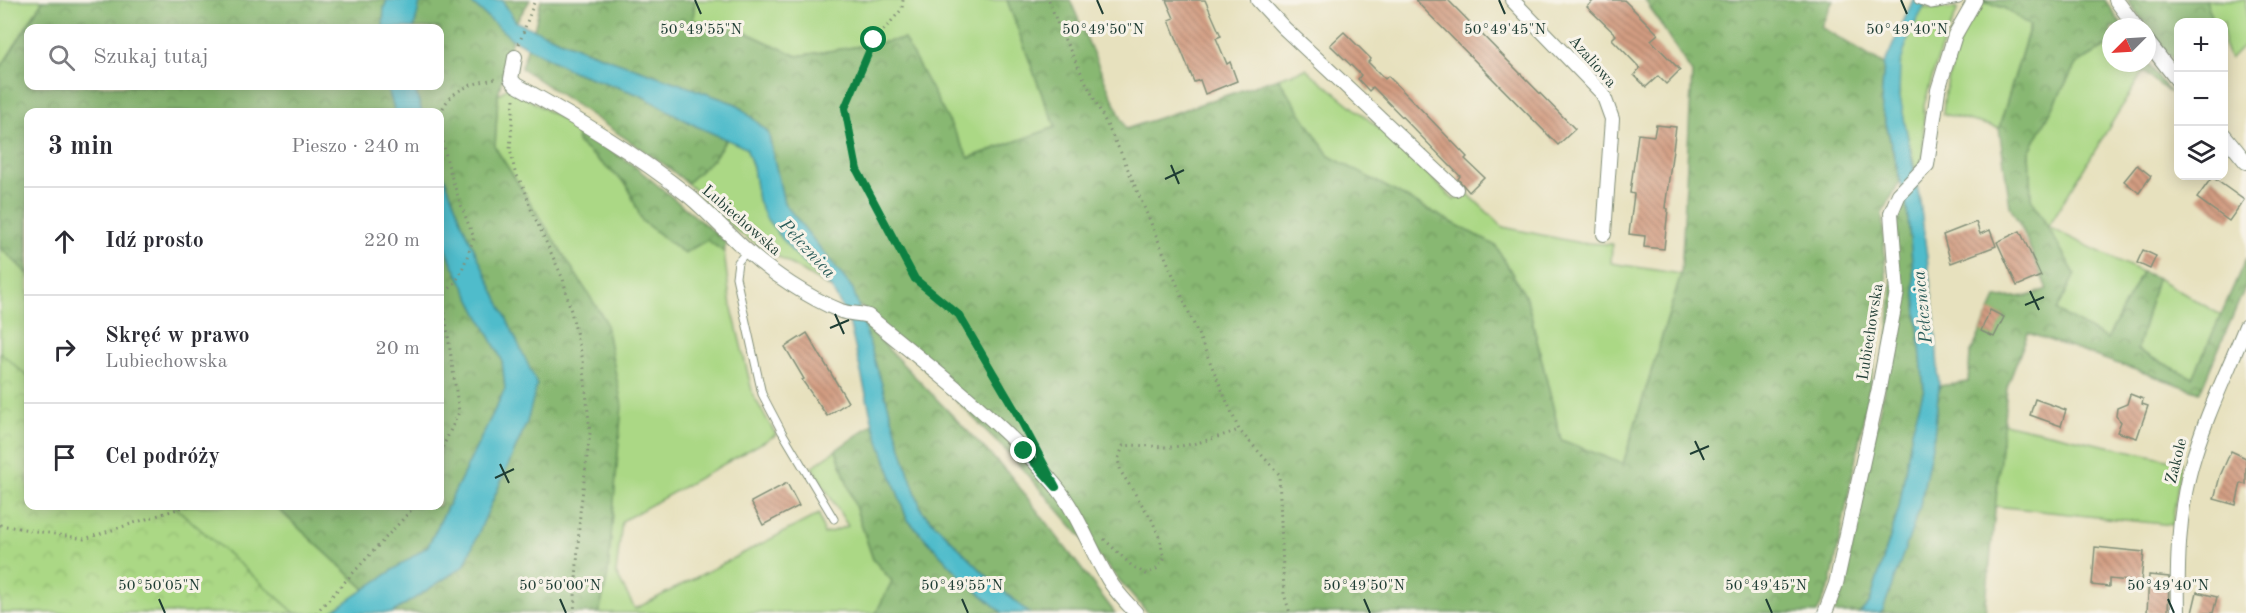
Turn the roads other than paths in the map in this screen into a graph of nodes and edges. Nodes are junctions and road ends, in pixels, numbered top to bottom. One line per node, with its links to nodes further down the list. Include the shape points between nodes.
1 (1258, 0): 13 (street)
2 (1512, 0): 14 (street, Azaliowa, via 1603,94 1612,119)
3 (1918, 0): 4 (lane, via 1931,4)
4 (1959, 0)
5 (1975, 0): 19 (street, Lubiechowska, via 1954,35 1938,90 1927,165 1899,194 1891,213 1897,292 1836,584)
6 (2116, 0): 7 (street)
7 (2129, 18)
8 (2156, 53): 10 (street)
9 (515, 57): 15 (street, Lubiechowska, via 513,82 636,157 689,197)
10 (2174, 76)
11 (2228, 141): 12 (street)
12 (2246, 162)
13 (1456, 189)
14 (1604, 234)
15 (747, 251): 17 (lane, via 738,262 736,277 762,394); 18 (street, Lubiechowska, via 816,299 843,312 868,316 988,416 1056,487 1108,579)
16 (2246, 326): 20 (street, Zakole, via 2201,434 2191,469 2181,521)
17 (834, 519)
18 (1136, 613)
19 (1825, 613)
20 (2178, 613)

